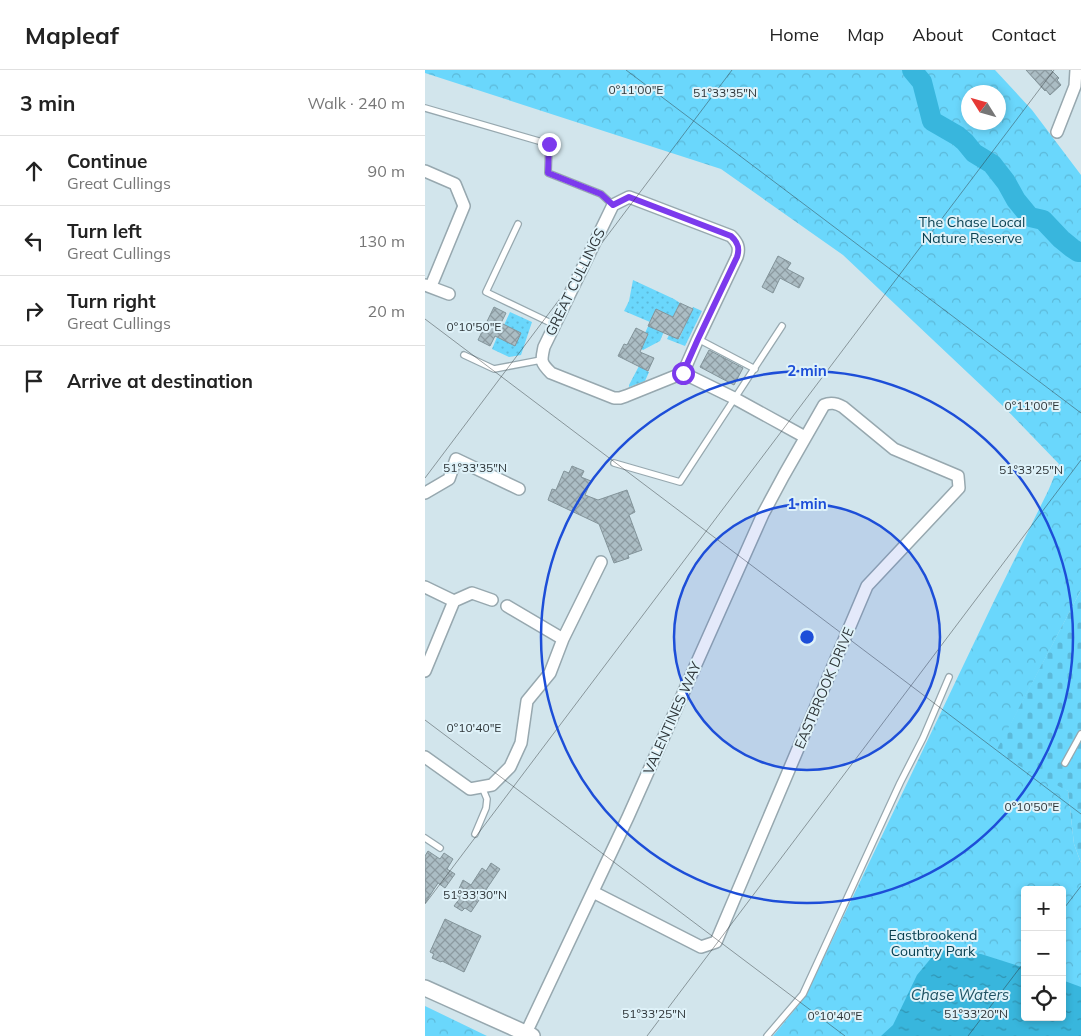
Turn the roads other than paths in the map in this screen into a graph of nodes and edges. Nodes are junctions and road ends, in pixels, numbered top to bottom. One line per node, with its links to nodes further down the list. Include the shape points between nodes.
1 (1076, 70): 3 (street, via 1075,86)
2 (425, 108): 5 (lane, via 549,144 548,173 601,194)
3 (1057, 132)
4 (425, 171): 7 (street, via 455,184 464,206)
5 (613, 205): 9 (street, GREAT CULLINGS); 11 (street, via 629,197 737,241 737,257)
6 (518, 224): 9 (lane, via 486,292)
7 (428, 285): 8 (street)
8 (449, 294)
9 (555, 325): 13 (street, GREAT CULLINGS)
10 (782, 326): 14 (lane)
11 (698, 339): 14 (lane); 15 (street)
12 (464, 355): 13 (lane, via 494,369)
13 (541, 360): 15 (street, via 551,373 614,398)
14 (755, 369): 16 (lane)
15 (683, 373): 16 (street)
16 (734, 398): 18 (street); 19 (lane, via 680,482)
17 (824, 405): 18 (street, VALENTINES WAY); 37 (street, EASTBROOK DRIVE, via 836,403 894,449 957,476 959,488 867,586 716,942 701,947)
18 (805, 437): 37 (street, VALENTINES WAY, via 763,514)
19 (614, 463)
20 (519, 489): 21 (street, via 456,459 449,479)
21 (425, 493)
22 (601, 562): 27 (street)
23 (425, 587): 24 (street)
24 (454, 600): 25 (street, via 471,593); 28 (street)
25 (492, 600)
26 (507, 606): 27 (street)
27 (563, 639): 33 (street, via 550,673 527,701 521,744 510,767 492,786)
28 (425, 671)
29 (949, 677): 40 (lane, via 803,994)
30 (1081, 734): 32 (lane)
31 (425, 757): 33 (street, via 470,789)
32 (1065, 764)
33 (482, 787): 34 (lane, via 487,799 486,808)
34 (475, 834)
35 (425, 838): 36 (lane)
36 (440, 848)
37 (593, 892): 39 (street, VALENTINES WAY)
38 (425, 988): 39 (street)
39 (529, 1035)
40 (767, 1036)

